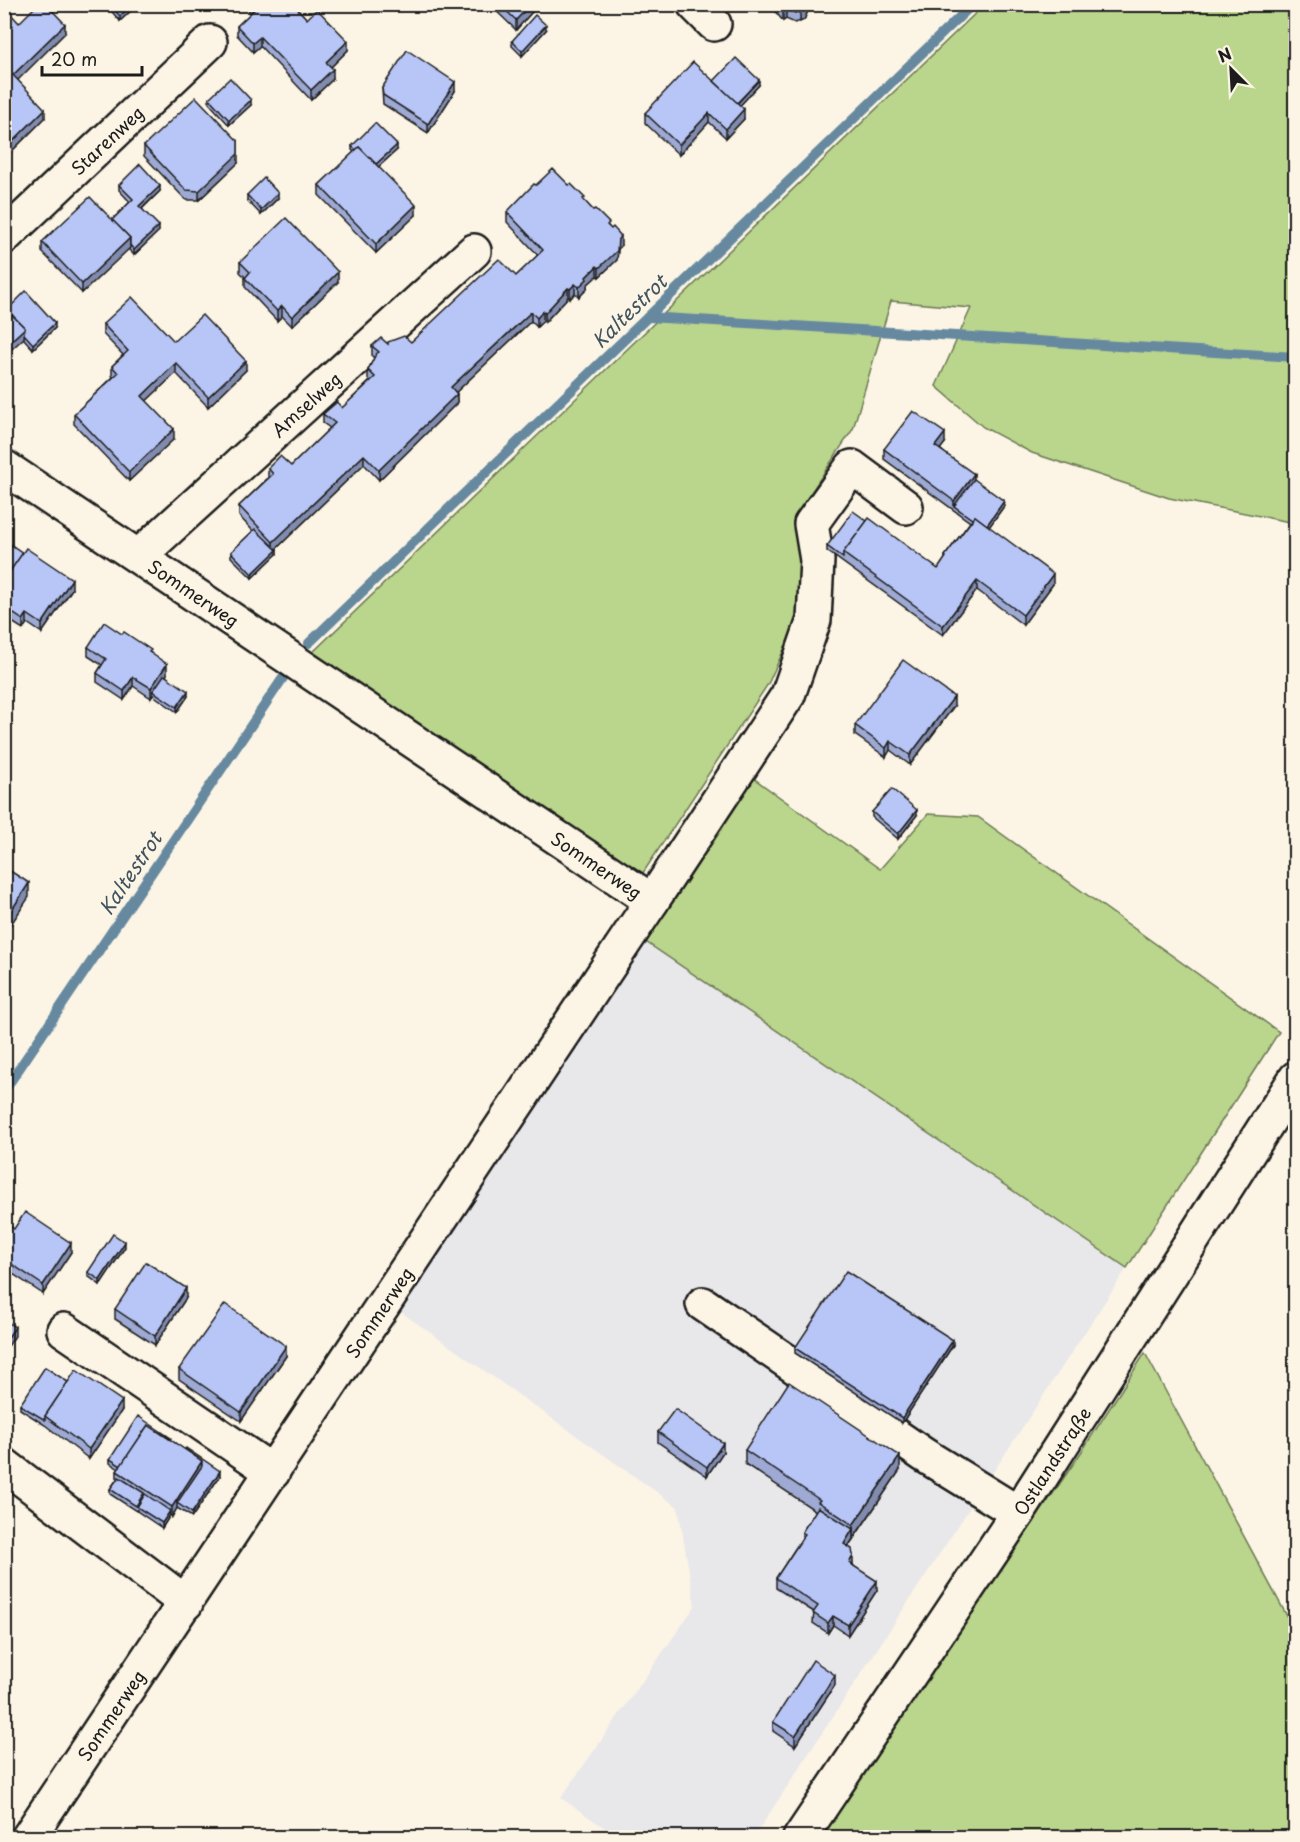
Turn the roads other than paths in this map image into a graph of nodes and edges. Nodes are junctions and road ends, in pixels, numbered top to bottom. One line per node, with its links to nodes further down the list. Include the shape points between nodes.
1 (210, 42): 2 (street, Starenweg)
2 (4, 237)
3 (474, 251): 6 (street, Amselweg)
4 (4, 466): 6 (street, Sommerweg)
5 (906, 507): 7 (street, via 852,467 811,524 817,560 814,620 788,695)
6 (139, 556): 7 (street, Sommerweg)
7 (652, 901): 12 (street, Sommerweg)
8 (1296, 1078): 13 (street, Ostlandstraße)
9 (703, 1304): 13 (street, via 924,1455)
10 (64, 1330): 12 (street)
11 (4, 1465): 14 (street)
12 (273, 1472): 14 (street, Sommerweg)
13 (1018, 1513): 16 (street, Ostlandstraße)
14 (186, 1602): 15 (street, Sommerweg)
15 (28, 1838)
16 (800, 1838)

